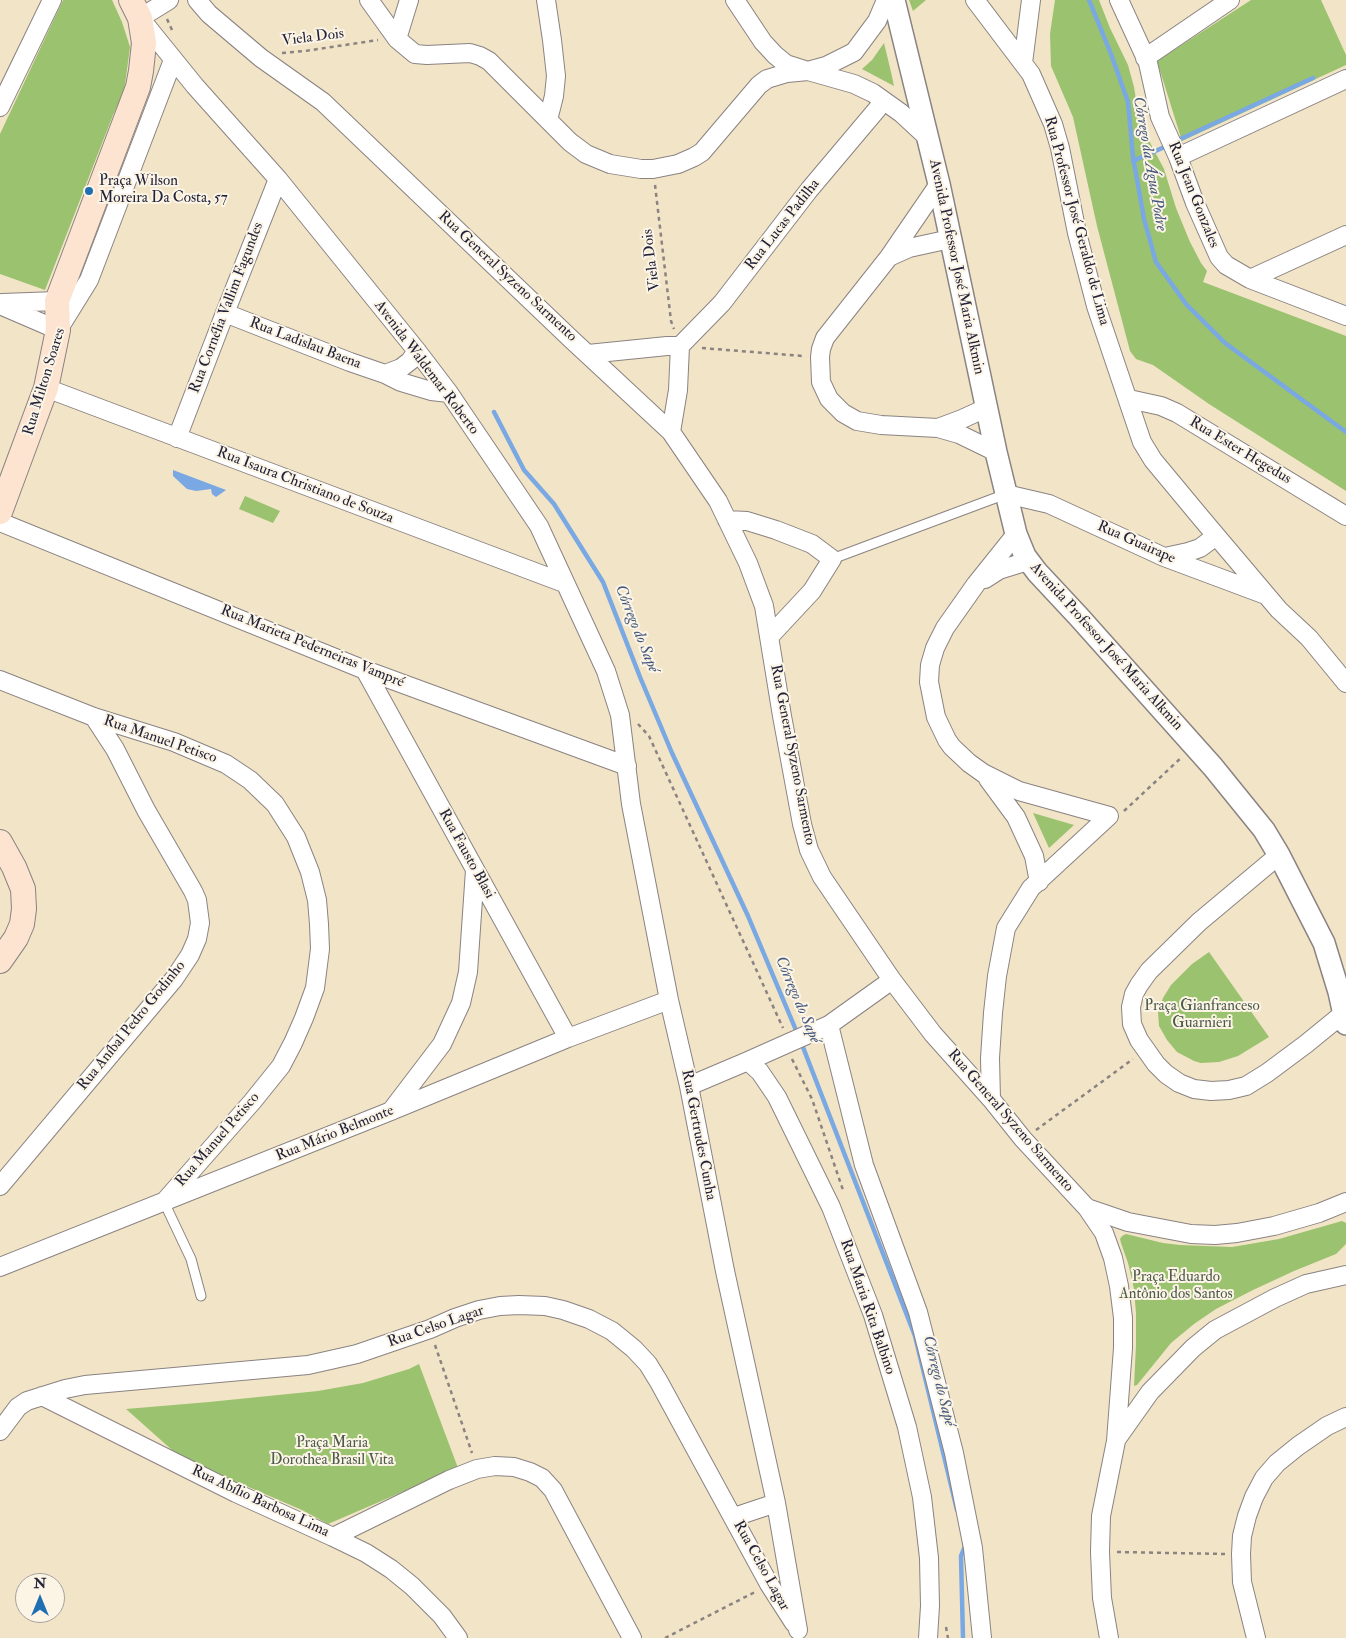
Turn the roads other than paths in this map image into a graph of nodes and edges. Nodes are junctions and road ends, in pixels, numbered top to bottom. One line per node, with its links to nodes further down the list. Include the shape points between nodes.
1 (52, 0): 22 (street)
2 (169, 0): 14 (street)
3 (197, 0): 39 (street, Rua General Syzeno Sarmento, via 261,58 323,102)
4 (369, 0): 15 (street)
5 (409, 0): 15 (street)
6 (546, 0): 23 (street, via 556,76)
7 (735, 0): 19 (street, via 775,56 786,64)
8 (886, 0): 19 (street, via 877,20 854,52)
9 (894, 0): 24 (street, Avenida Professor José Maria Alkmin)
10 (975, 0): 18 (street, Rua Professor José Geraldo de Lima)
11 (1031, 0): 18 (street)
12 (1119, 0): 16 (street, Rua Jean Gonzales)
13 (1230, 0): 16 (street)
14 (136, 9): 17 (street, Avenida Waldemar Roberto); 32 (main road, via 144,49 138,87)
15 (397, 39): 23 (street, via 415,54 470,53 480,56 489,61)
16 (1145, 58): 25 (street, Rua Jean Gonzales, via 1160,117)
17 (173, 60): 26 (street, Avenida Waldemar Roberto); 36 (street, Rua Milton Soares, via 89,280)
18 (1023, 63): 43 (street, Rua Professor José Geraldo de Lima, via 1053,124 1096,306)
19 (808, 71): 21 (street, via 854,84); 23 (street, via 787,72 767,79 702,152 678,164 653,170 600,161 570,142)
20 (1346, 79): 25 (street)
21 (884, 101): 24 (street); 37 (street, Rua Lucas Padilha, via 809,190 722,303)
22 (0, 107)
23 (548, 120)
24 (928, 138): 27 (street, Avenida Professor José Maria Alkmin)
25 (1173, 147): 31 (street, Rua Jean Gonzales, via 1218,257)
26 (278, 179): 34 (street, Rua Cornélia Vallim Fagundes); 38 (street, Avenida Waldemar Roberto)
27 (939, 184): 29 (street, Avenida Professor José Maria Alkmin); 30 (street)
28 (1346, 235): 31 (street)
29 (950, 239): 30 (street, via 909,248); 44 (street, Avenida Professor José Maria Alkmin)
30 (889, 257): 45 (street, via 825,338 820,357 821,382 829,399 857,421)
31 (1250, 279): 35 (street, Rua Jean Gonzales)
32 (57, 301): 33 (street); 36 (main road)
33 (0, 304): 36 (street)
34 (225, 313): 40 (street, Rua Ladislau Baena); 47 (street, Rua Cornélia Vallim Fagundes)
35 (1346, 316)
36 (58, 330): 41 (main road, Rua Milton Soares)
37 (680, 346): 39 (street); 46 (street)
38 (417, 350): 40 (street, via 401,368); 42 (street, Avenida Waldemar Roberto)
39 (588, 354): 46 (street, Rua General Syzeno Sarmento)
40 (385, 374): 42 (street, Rua Ladislau Baena, via 431,391)
41 (46, 388): 47 (street, Rua Isaura Christiano de Souza); 50 (main road, Rua Milton Soares)
42 (449, 393): 59 (street, Avenida Waldemar Roberto, via 539,526)
43 (1129, 398): 51 (street, Rua Ester Hegedus, via 1177,412); 55 (street, Rua Professor José Geraldo de Lima, via 1142,442 1153,460)
44 (986, 408): 45 (street); 48 (street, Avenida Professor José Maria Alkmin)
45 (938, 428): 48 (street)
46 (672, 432): 52 (street, Rua General Syzeno Sarmento)
47 (177, 438): 59 (street, Rua Isaura Christiano de Souza)
48 (996, 452): 49 (street, Avenida Professor José Maria Alkmin)
49 (1006, 494): 54 (street, Avenida Professor José Maria Alkmin); 56 (street, Rua Guairape, via 1049,504); 57 (lane)
50 (0, 512)
51 (1346, 516)
52 (727, 520): 57 (street, via 776,530 812,544); 62 (street, Rua General Syzeno Sarmento, via 764,606)
53 (0, 522): 63 (street, Rua Marieta Pederneiras Vampré)
54 (1016, 534): 58 (street, Avenida Professor José Maria Alkmin); 60 (street)
55 (1216, 536): 56 (street, via 1200,548); 61 (street, Rua Professor José Geraldo de Lima)
56 (1164, 557): 61 (street, Rua Guairape)
57 (832, 559): 62 (street, via 812,591)
58 (1028, 561): 60 (street, via 999,570); 70 (street, Avenida Professor José Maria Alkmin, via 1225,780)
59 (564, 583): 67 (street, Avenida Waldemar Roberto, via 606,671 620,714)
60 (976, 584): 68 (street, via 935,648 929,682 936,717 947,740)
61 (1266, 595): 65 (street, Rua Professor José Geraldo de Lima)
62 (770, 636): 74 (street, Rua General Syzeno Sarmento, via 802,824 810,850 822,877)
63 (365, 670): 67 (street, Rua Marieta Pederneiras Vampré); 71 (street, Rua Fausto Blasi)
64 (0, 680): 66 (street, Rua Manuel Petisco)
65 (1346, 683)
66 (94, 717): 83 (street, Rua Aníbal Pedro Godinho, via 193,891 200,923 197,939 174,979); 84 (street, Rua Manuel Petisco, via 183,746 226,764 250,780 275,804 296,837 317,900 320,949 315,988 293,1043 281,1066 252,1102)
67 (626, 766): 75 (street, Rua Gertrudes Cunha, via 630,804)
68 (983, 773): 72 (street, via 1016,817 1034,856); 72 (street, via 1019,791 1109,816)
69 (0, 842): 73 (main road, via 23,889 24,909 16,938)
70 (1279, 854): 76 (street, Avenida Professor José Maria Alkmin, via 1324,942); 76 (street, via 1198,922 1149,971 1134,994 1132,1024 1145,1051 1156,1064 1179,1083 1212,1091 1246,1086)
71 (475, 870): 78 (street, Rua Fausto Blasi); 82 (street, via 468,972 461,1003 442,1044)
72 (1039, 882): 81 (street, via 1031,888 1006,928 993,1013)
73 (0, 961)
74 (892, 980): 77 (street); 81 (street, Rua General Syzeno Sarmento, via 933,1034)
75 (669, 1000): 78 (street, Rua Mário Belmonte); 80 (street, Rua Gertrudes Cunha)
76 (1345, 1018)
77 (823, 1028): 79 (street); 103 (street, via 864,1165 918,1312 954,1453 973,1548)
78 (568, 1038): 82 (street, Rua Mário Belmonte)
79 (748, 1061): 80 (street); 102 (street, Rua Maria Rita Balbino, via 760,1072 776,1097 831,1207 873,1315 907,1427 922,1497 929,1558)
80 (689, 1086): 96 (street, Rua Gertrudes Cunha)
81 (991, 1099): 86 (street, Rua General Syzeno Sarmento)
82 (391, 1111): 84 (street, Rua Mário Belmonte)
83 (0, 1186)
84 (164, 1202): 87 (street, Rua Mário Belmonte); 89 (lane, via 191,1258)
85 (1346, 1202): 86 (street, via 1274,1226 1215,1235 1191,1234 1128,1222)
86 (1087, 1208): 95 (street, Rua General Syzeno Sarmento, via 1104,1233 1113,1258 1123,1318)
87 (0, 1267)
88 (1346, 1275): 95 (street, via 1306,1284 1216,1330 1193,1348 1150,1392)
89 (201, 1296)
90 (42, 1396): 94 (street, Rua Celso Lagar, via 18,1407); 97 (street, Rua Celso Lagar, via 85,1385 308,1365 357,1354 479,1310 500,1306 544,1306 589,1319 612,1331 648,1364); 98 (street, Rua Abílio Barbosa Lima, via 236,1493)
91 (1346, 1417): 92 (street)
92 (1327, 1426): 93 (street); 105 (street, via 1277,1463 1264,1478 1247,1516 1242,1536 1242,1582)
93 (1346, 1430)
94 (0, 1431)
95 (1116, 1441): 104 (street, Rua General Syzeno Sarmento, via 1101,1516 1102,1598)
96 (776, 1503): 97 (street); 99 (street, Rua Gertrudes Cunha)
97 (734, 1518): 99 (street, Rua Celso Lagar)
98 (333, 1537): 100 (street, Rua Abílio Barbosa Lima, via 366,1553 412,1586 442,1616); 101 (street, via 477,1469 514,1467 530,1472 542,1478 553,1490)
99 (800, 1634)
100 (458, 1638)
101 (632, 1638)
102 (928, 1638)
103 (982, 1638)
104 (1109, 1638)
105 (1256, 1638)

